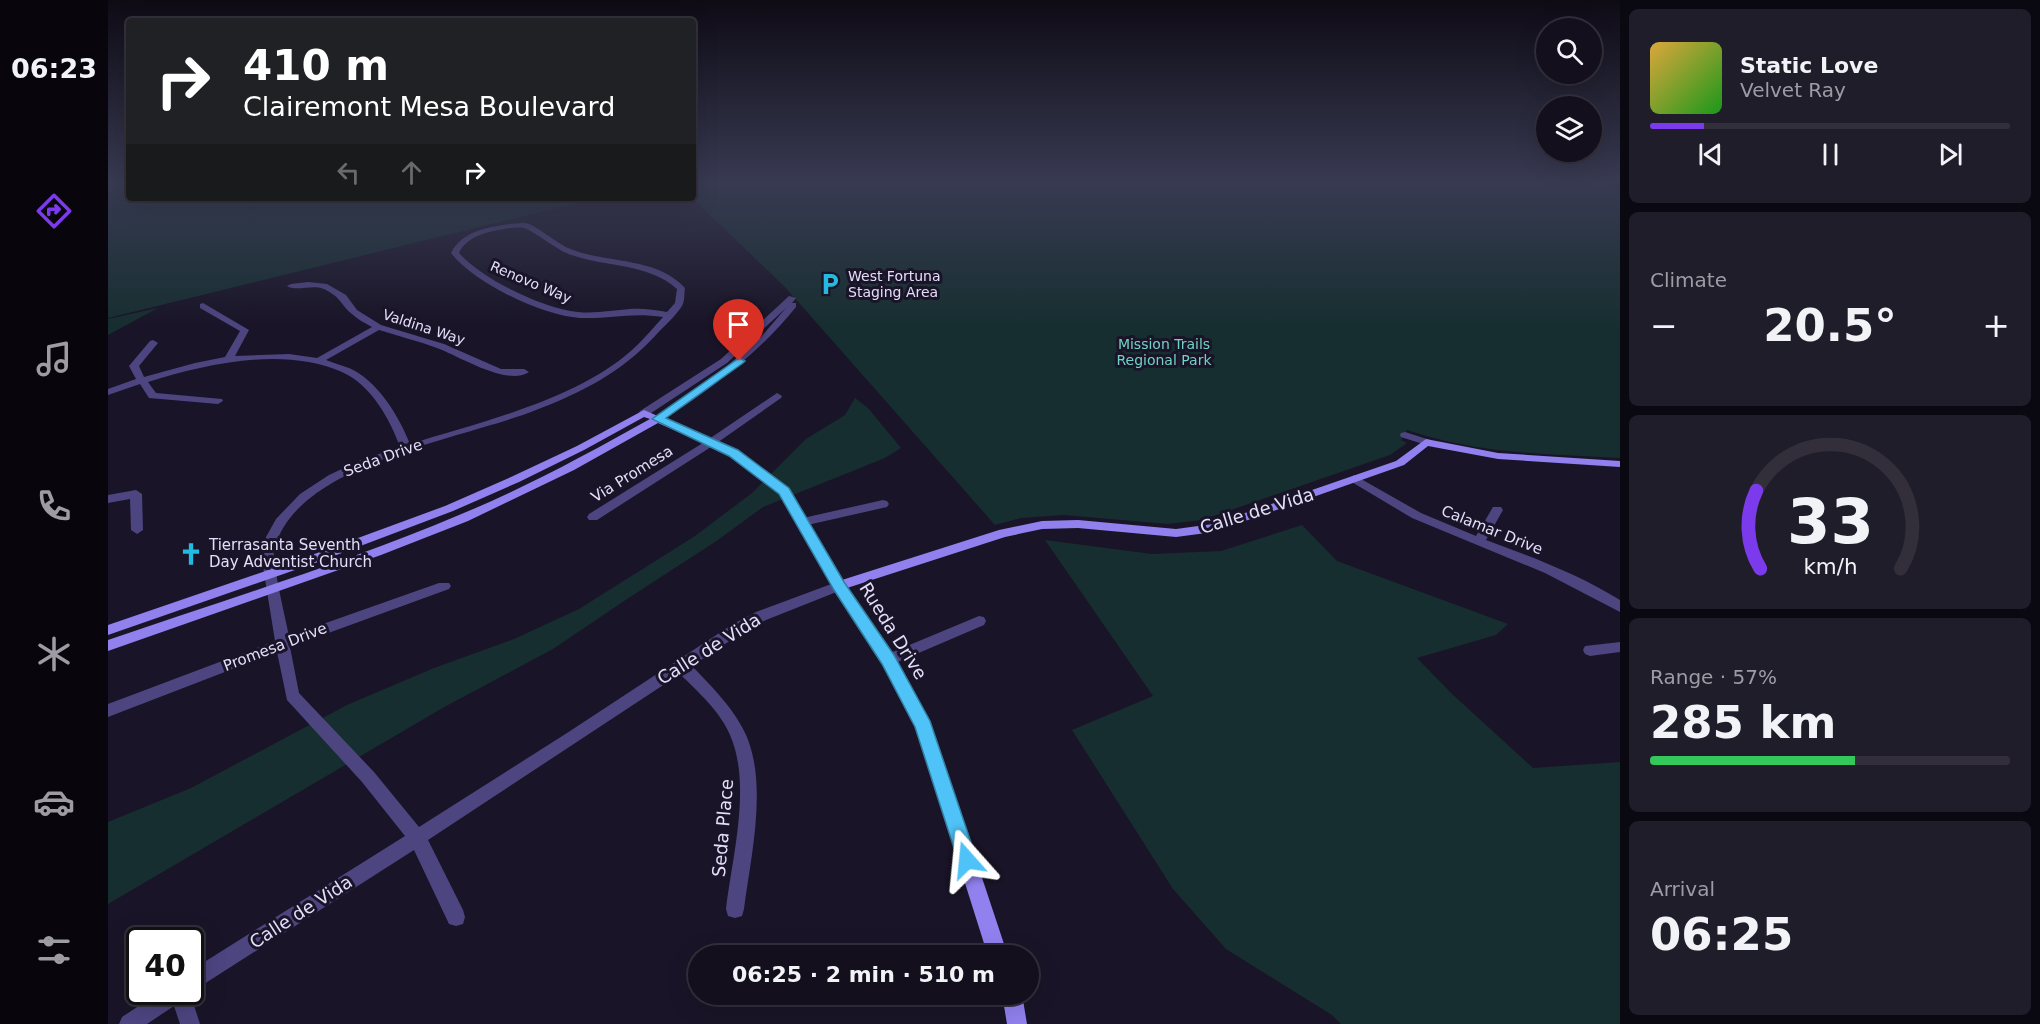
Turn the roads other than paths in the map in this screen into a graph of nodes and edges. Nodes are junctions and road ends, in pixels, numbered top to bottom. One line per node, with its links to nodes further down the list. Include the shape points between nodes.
1 (498, 229): 5 (street, Renovo Way, via 468,238 458,246 456,255 491,283 559,311 579,315 635,311)
2 (532, 229): 5 (street, Seda Drive, via 550,243 590,258 660,272 674,280 682,293 680,303)
3 (291, 286): 6 (street, Valdina Way, via 324,286)
4 (203, 306): 8 (street, via 245,330)
5 (669, 315): 20 (street, Seda Drive, via 635,352 578,389 531,409)
6 (378, 327): 9 (street); 10 (street, Valdina Way, via 441,346 499,371)
7 (153, 343): 11 (street, via 134,366)
8 (228, 361): 9 (street, via 280,357); 11 (street)
9 (318, 361): 20 (street, via 352,374 388,409)
10 (524, 372)
11 (141, 380): 12 (street); 14 (street, via 153,396)
12 (108, 392)
13 (777, 396): 19 (street, Via Promesa)
14 (218, 401)
15 (644, 413): 16 (street, Rueda Drive); 16 (street, via 724,361 792,298 792,306 757,346); 30 (street, via 559,460 456,507)
16 (658, 419): 19 (street, Rueda Drive); 30 (street, via 570,468 464,518 377,552)
17 (1405, 435): 18 (street)
18 (1426, 442): 21 (street, via 1504,458); 22 (street, Calle de Vida, via 1400,463)
19 (710, 443): 26 (street, Via Promesa); 27 (street, Rueda Drive, via 734,453 764,474 784,491)
20 (406, 449): 30 (street, Seda Drive, via 343,472 287,511 270,537 267,554)
21 (1620, 464)
22 (1354, 479): 29 (street, Calamar Drive, via 1388,502); 32 (street, Calle de Vida, via 1214,528 1176,533 1078,524 1042,525 1003,533)
23 (108, 499): 28 (street, via 136,494)
24 (883, 504): 27 (street)
25 (1497, 510): 29 (street)
26 (593, 517)
27 (803, 522): 32 (street, Rueda Drive)
28 (137, 530)
29 (1478, 542): 33 (street, Calamar Drive, via 1568,578)
30 (271, 580): 35 (street); 36 (street, Seda Drive); 37 (street)
31 (444, 586): 36 (street, Promesa Drive)
32 (839, 586): 40 (street, Rueda Drive); 41 (street, Calle de Vida, via 761,616)
33 (1620, 607)
34 (979, 621): 40 (street)
35 (108, 630)
36 (282, 644): 42 (street, Promesa Drive); 43 (street, Seda Drive, via 292,696 368,777)
37 (108, 646)
38 (1620, 647): 39 (street)
39 (1590, 650)
40 (888, 660): 46 (street, Rueda Drive, via 924,727)
41 (681, 665): 43 (street, Calle de Vida); 44 (street, Seda Place, via 717,702 744,751 749,784)
42 (108, 711)
43 (417, 837): 45 (street, Seda Drive); 47 (street, Calle de Vida)
44 (735, 909)
45 (456, 916)
46 (994, 945)
47 (204, 974)
48 (159, 1005): 51 (street)
49 (183, 1005): 52 (street)
50 (1014, 1005): 53 (street)
51 (129, 1024)
52 (190, 1024)
53 (1017, 1024)

